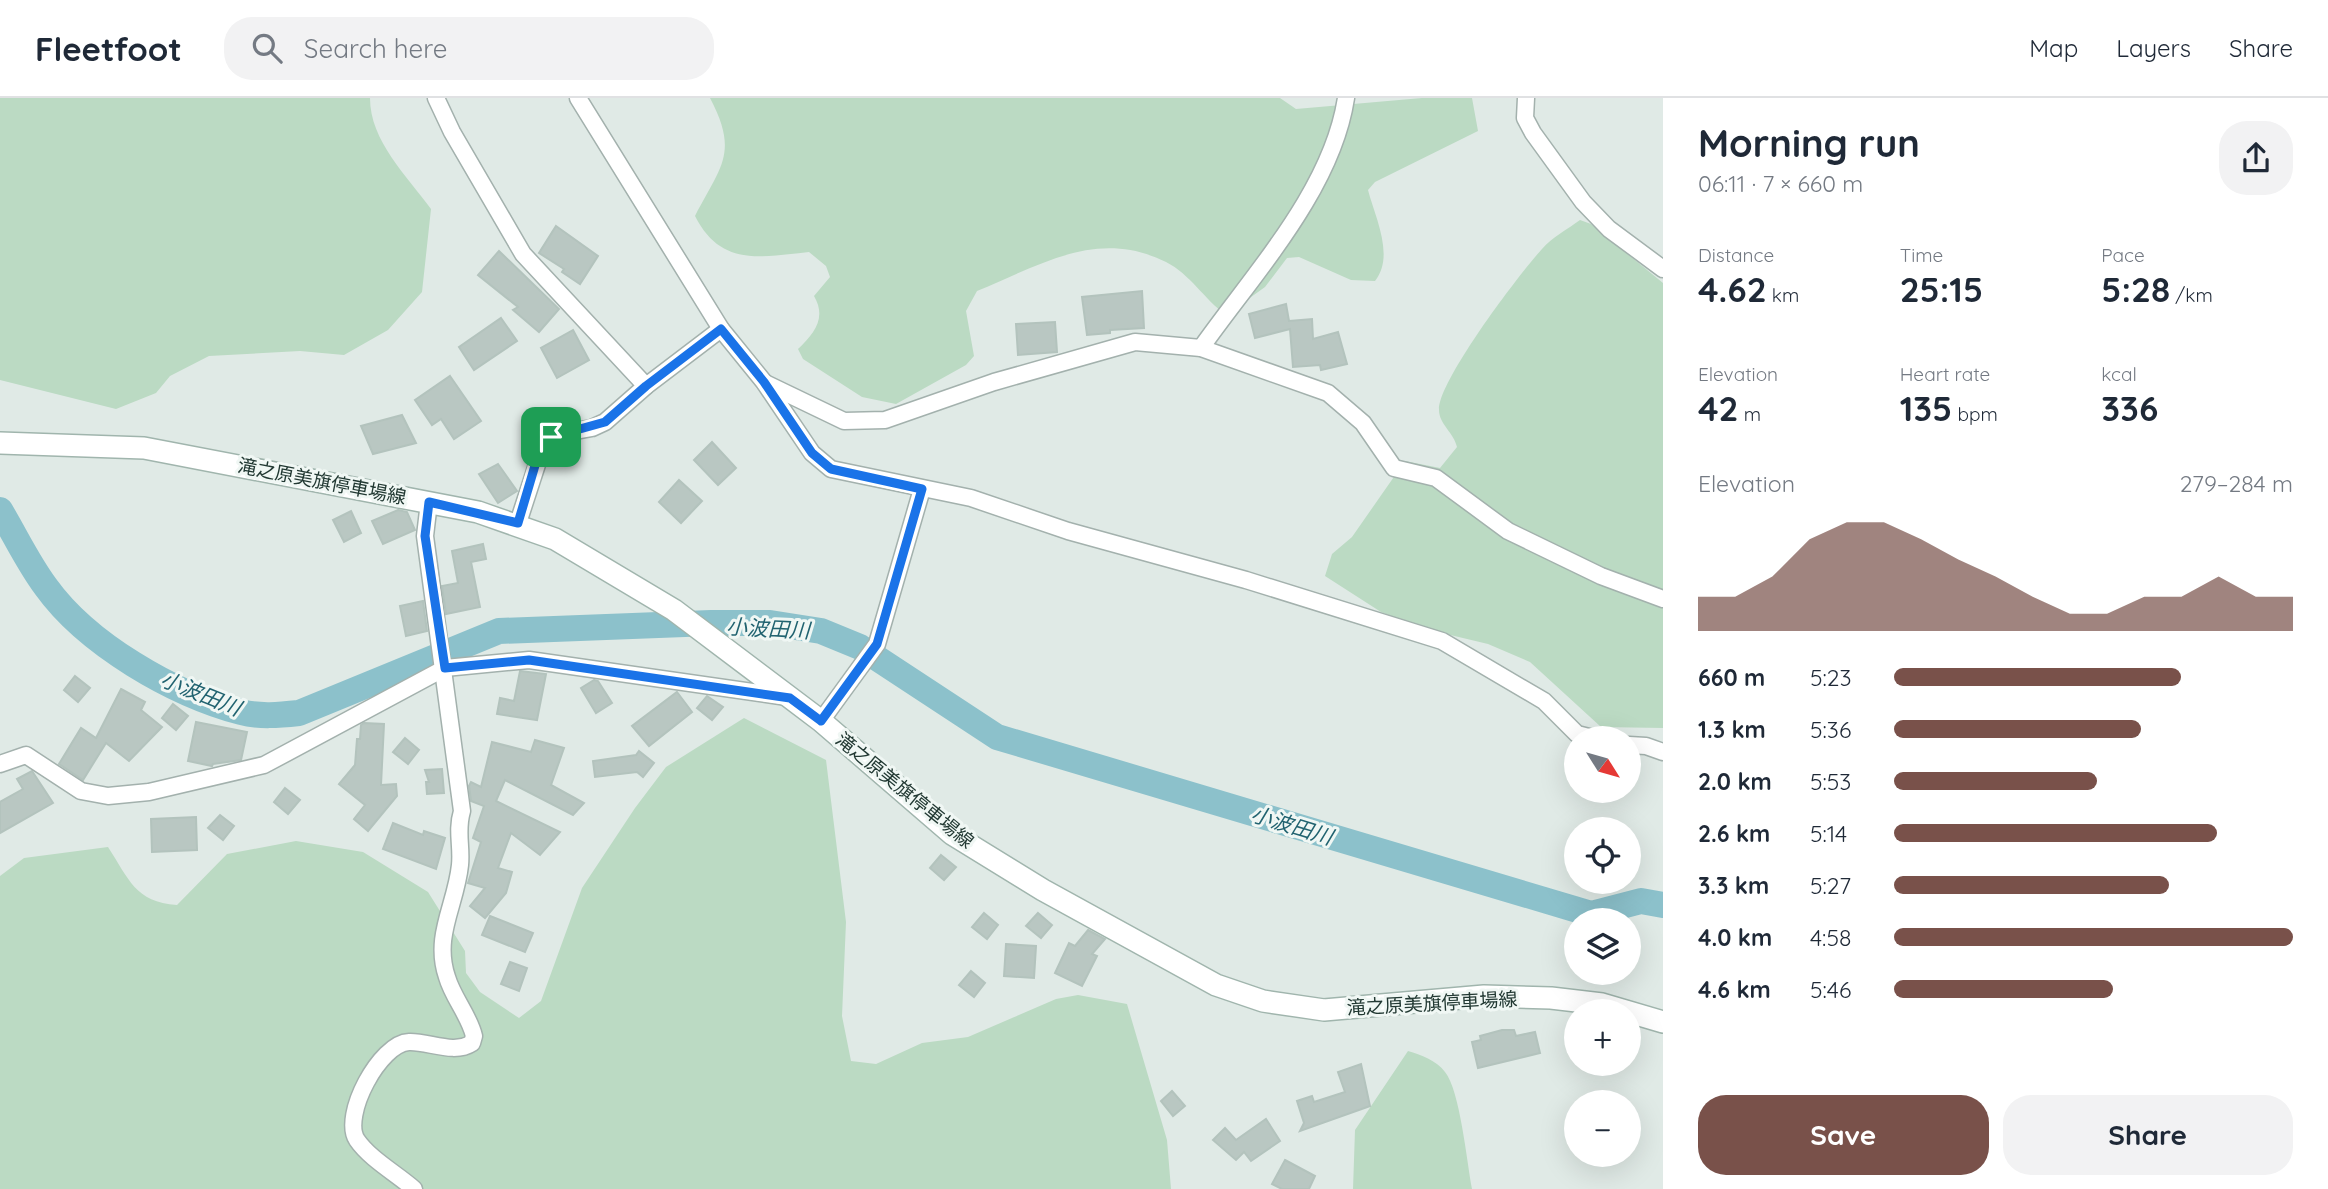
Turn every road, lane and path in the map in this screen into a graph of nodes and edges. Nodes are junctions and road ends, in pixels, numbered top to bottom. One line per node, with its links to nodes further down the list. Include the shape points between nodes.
1 (436, 98): 9 (street, via 523,254)
2 (578, 98): 6 (street)
3 (1346, 98): 7 (street, via 1341,129 1312,194)
4 (1526, 98): 5 (street, via 1525,118 1533,133 1583,202 1609,229)
5 (1663, 269)
6 (721, 329): 8 (street); 9 (street)
7 (1201, 348): 8 (street, via 1135,342 994,382 885,420 844,421); 14 (street, via 1328,393 1363,423 1394,468 1436,478 1508,531 1601,576)
8 (764, 382): 11 (street, via 812,453 831,469)
9 (646, 386): 13 (street, via 605,422 559,434 544,443)
10 (0, 443): 12 (main road, 滝之原美旗停車場線, via 144,448)
11 (922, 489): 17 (street, via 877,644); 18 (street, via 971,498 1442,641 1544,701)
12 (429, 502): 13 (main road, 滝之原美旗停車場線); 15 (street, via 425,536)
13 (518, 523): 16 (main road, 滝之原美旗停車場線, via 555,538 674,610)
14 (1663, 599)
15 (444, 665): 16 (street, via 529,660); 21 (street, via 264,765 213,779 108,796 81,791 26,755); 23 (street, via 462,811 457,826 460,865 442,932 442,950 447,978 474,1036 472,1043 460,1048 407,1041 391,1047 359,1101 352,1127 358,1141)
16 (790, 698): 17 (main road, 滝之原美旗停車場線)
17 (821, 721): 22 (main road, 滝之原美旗停車場線, via 952,834 1216,985 1263,1001 1324,1010 1484,996 1602,1004)
18 (1569, 726)
19 (1642, 746): 20 (street)
20 (1663, 752)
21 (0, 764)
22 (1663, 1022)
23 (414, 1189)

